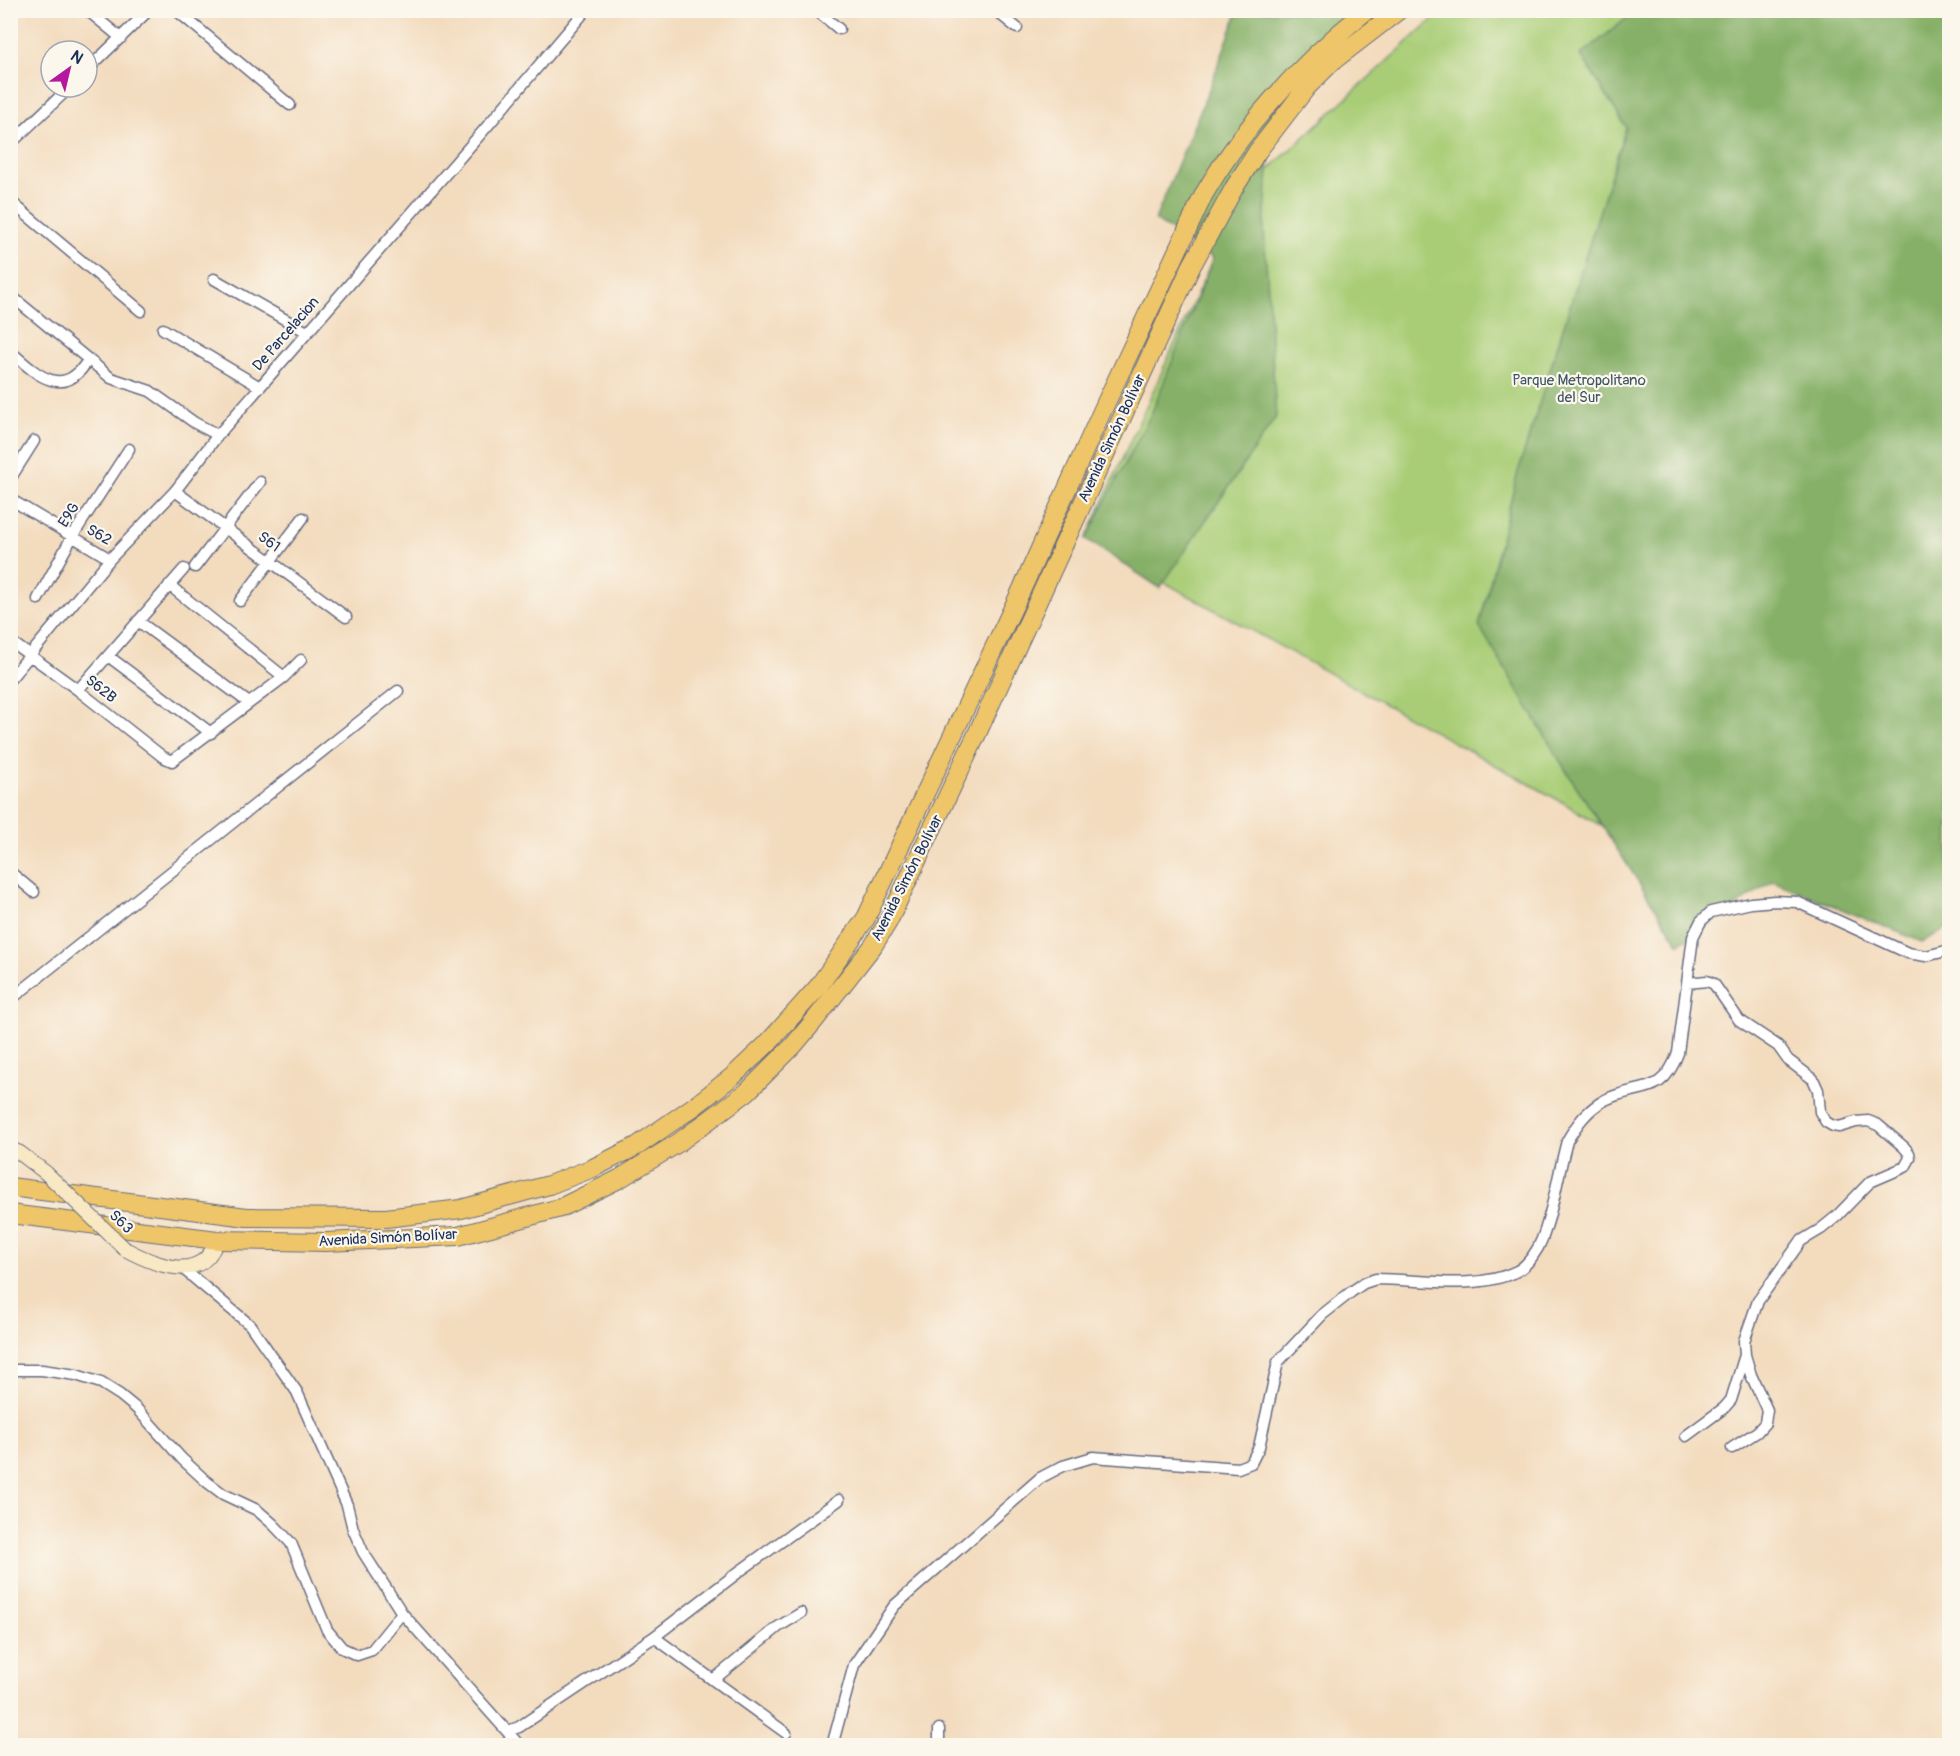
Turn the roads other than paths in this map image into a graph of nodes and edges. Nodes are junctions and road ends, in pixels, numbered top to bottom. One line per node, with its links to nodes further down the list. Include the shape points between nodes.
1 (87, 10): 11 (street)
2 (148, 10): 11 (street)
3 (176, 10): 14 (street)
4 (586, 10): 21 (street, De Parcelacion)
5 (816, 10): 10 (street)
6 (995, 10): 9 (street)
7 (1367, 10): 38 (highway, Avenida Simón Bolívar, via 1269,101 1214,177)
8 (1399, 10): 40 (highway, Avenida Simón Bolívar, via 1365,34 1307,87 1234,188 1191,267)
9 (1017, 28)
10 (839, 29)
11 (121, 38): 12 (street)
12 (99, 59)
13 (57, 99): 15 (street)
14 (290, 105)
15 (10, 144)
16 (10, 201): 19 (street)
17 (214, 279): 21 (street)
18 (10, 295): 23 (street)
19 (141, 311)
20 (163, 329): 24 (street)
21 (308, 332): 24 (street, De Parcelacion)
22 (10, 351): 23 (street, via 39,376 53,380 75,377)
23 (88, 360): 25 (street, via 111,378 150,391)
24 (260, 387): 25 (street, De Parcelacion)
25 (218, 435): 30 (street, De Parcelacion)
26 (34, 441): 28 (street)
27 (129, 448): 34 (street, E9G)
28 (10, 479)
29 (260, 482): 33 (street)
30 (175, 491): 33 (street, S61); 35 (street, De Parcelacion)
31 (10, 500): 34 (street, S62)
32 (303, 518): 36 (street)
33 (225, 528): 36 (street, S61); 37 (street, via 190,568)
34 (72, 537): 35 (street, S62); 39 (street, E9G)
35 (110, 559): 45 (street, De Parcelacion)
36 (270, 561): 41 (street); 42 (street, S61)
37 (169, 585): 43 (street); 48 (street)
38 (1021, 591): 40 (highway); 60 (highway, Avenida Simón Bolívar, via 871,908 834,965 782,1028 733,1076 637,1146 549,1185 461,1209 386,1218 247,1217)
39 (38, 599)
40 (1038, 600): 62 (highway, Avenida Simón Bolívar, via 881,934 793,1046 722,1112 619,1179 560,1208 458,1236 326,1242)
41 (240, 601)
42 (346, 617)
43 (138, 621): 46 (street); 52 (street)
44 (10, 641): 45 (street, S62B)
45 (31, 655): 49 (street, De Parcelacion); 50 (street, S62B)
46 (108, 656): 50 (street); 53 (street)
47 (301, 660): 48 (street)
48 (284, 677): 52 (street)
49 (10, 679)
50 (78, 690): 53 (street, S62B, via 172,761)
51 (398, 691): 58 (street)
52 (249, 703): 53 (street)
53 (211, 733)
54 (10, 872): 55 (street)
55 (34, 892)
56 (1950, 950): 57 (street, via 1926,956 1908,953 1797,902 1751,903 1711,912 1701,921 1693,938)
57 (1687, 983): 64 (street, via 1714,984 1739,1020 1778,1046 1788,1060 1812,1079 1826,1122 1839,1127 1868,1121 1878,1125 1904,1147 1910,1158 1905,1167 1870,1182 1837,1216 1801,1241 1758,1301 1744,1341); 77 (street, via 1673,1067 1653,1085 1598,1104 1575,1126 1564,1152 1541,1241 1518,1270 1471,1282 1376,1279 1351,1292 1322,1315 1278,1362 1259,1447 1251,1463 1238,1468 1093,1456 1040,1478 894,1606 854,1665)
58 (10, 1000)
59 (10, 1149): 63 (main road, S63, bridge, via 46,1173 125,1249 146,1260)
60 (10, 1187)
61 (10, 1214): 62 (highway, Avenida Simón Bolívar)
62 (217, 1240): 63 (main road, via 205,1260)
63 (182, 1268): 69 (street, via 250,1325 297,1392 347,1505 363,1552)
64 (1745, 1355): 66 (street, via 1731,1400); 67 (street, via 1767,1410 1765,1423 1757,1432)
65 (10, 1370): 69 (street, via 76,1375 102,1383 137,1409 207,1482 257,1510 291,1543 327,1630 342,1648 357,1655 372,1650)
66 (1686, 1436)
67 (1732, 1448)
68 (839, 1500): 71 (street)
69 (402, 1612): 74 (street)
70 (801, 1613): 72 (street)
71 (654, 1636): 72 (street); 74 (street)
72 (713, 1680): 75 (street)
73 (939, 1729): 78 (street)
74 (508, 1731): 76 (street)
75 (786, 1733)
76 (520, 1746)
77 (832, 1746)
78 (939, 1746)

